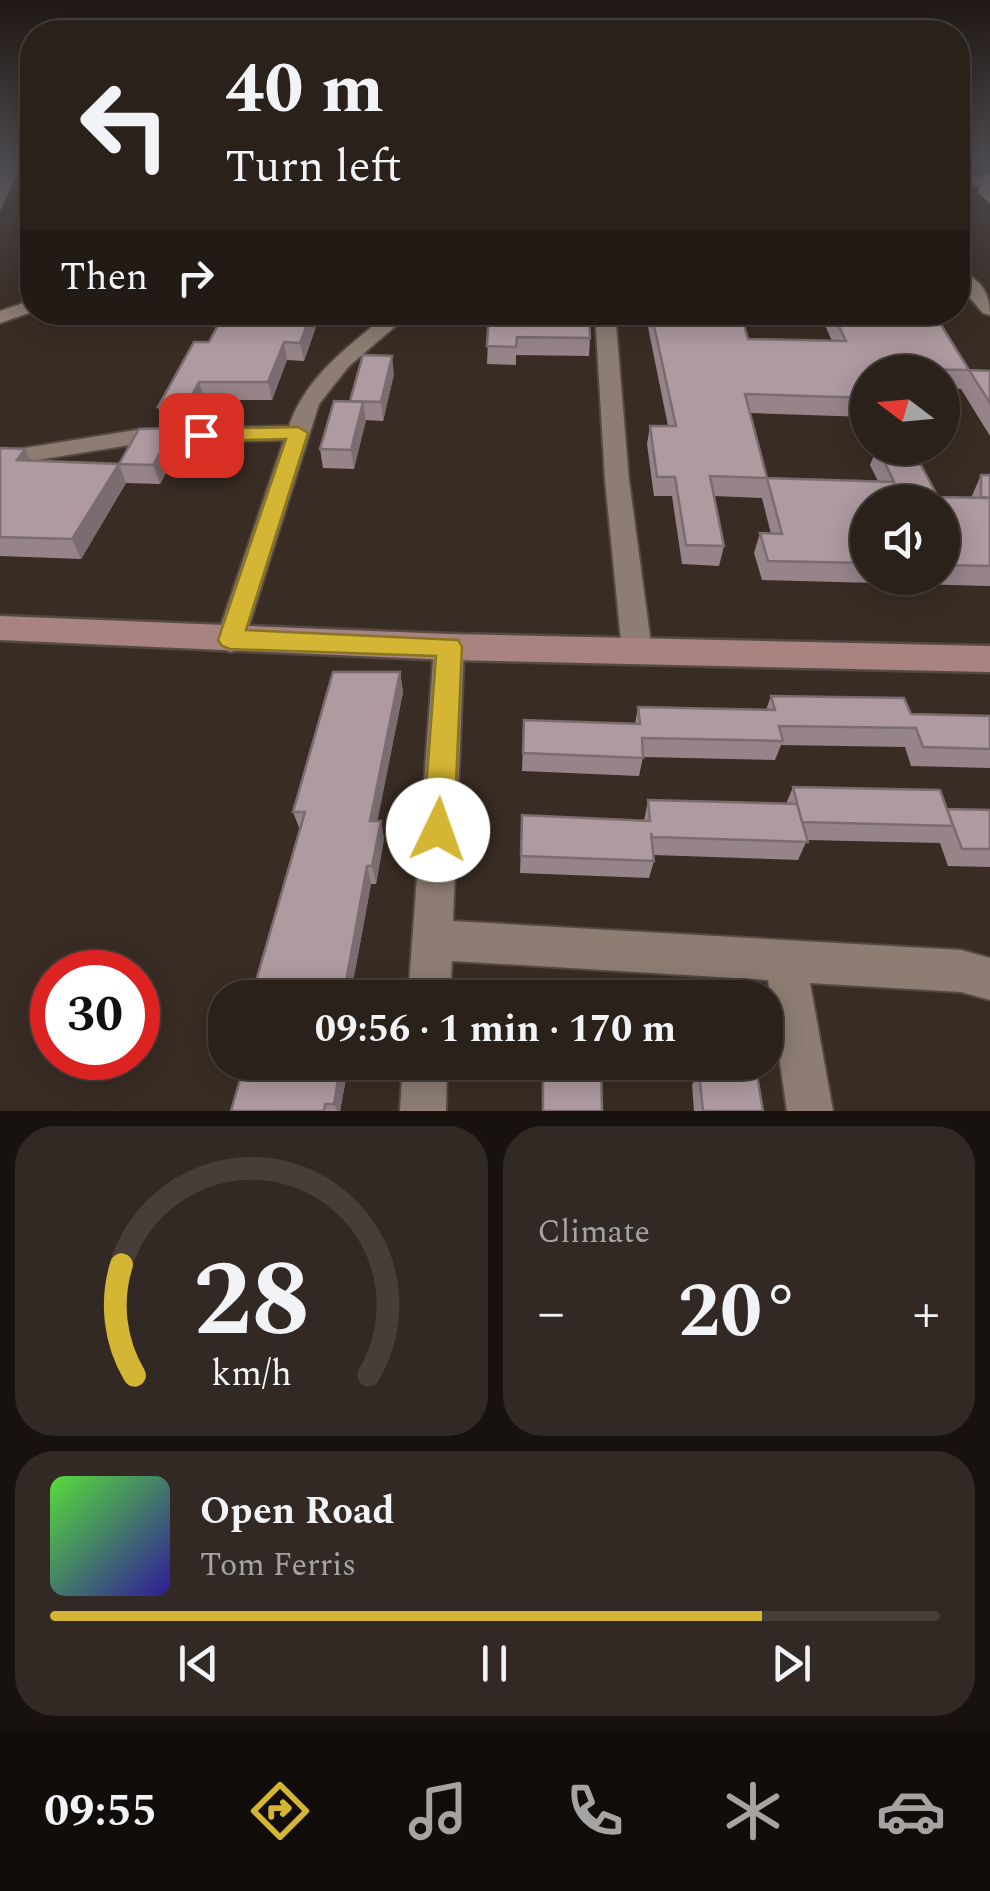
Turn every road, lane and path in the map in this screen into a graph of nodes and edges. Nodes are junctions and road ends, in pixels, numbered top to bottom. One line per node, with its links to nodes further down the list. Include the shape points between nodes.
1 (970, 289): 2 (street)
2 (990, 310)
3 (387, 325): 5 (street, via 342,362 308,403)
4 (605, 325): 10 (street)
5 (298, 433): 6 (street, via 136,436); 8 (street)
6 (0, 458)
7 (0, 628): 8 (street)
8 (230, 640): 9 (street)
9 (450, 646): 10 (street); 12 (street)
10 (637, 651): 11 (street)
11 (990, 659)
12 (432, 940): 13 (street); 15 (street)
13 (786, 960): 14 (street, via 960,971); 18 (street)
14 (990, 979)
15 (430, 980)
16 (425, 1080): 17 (street)
17 (423, 1111)
18 (810, 1111)

